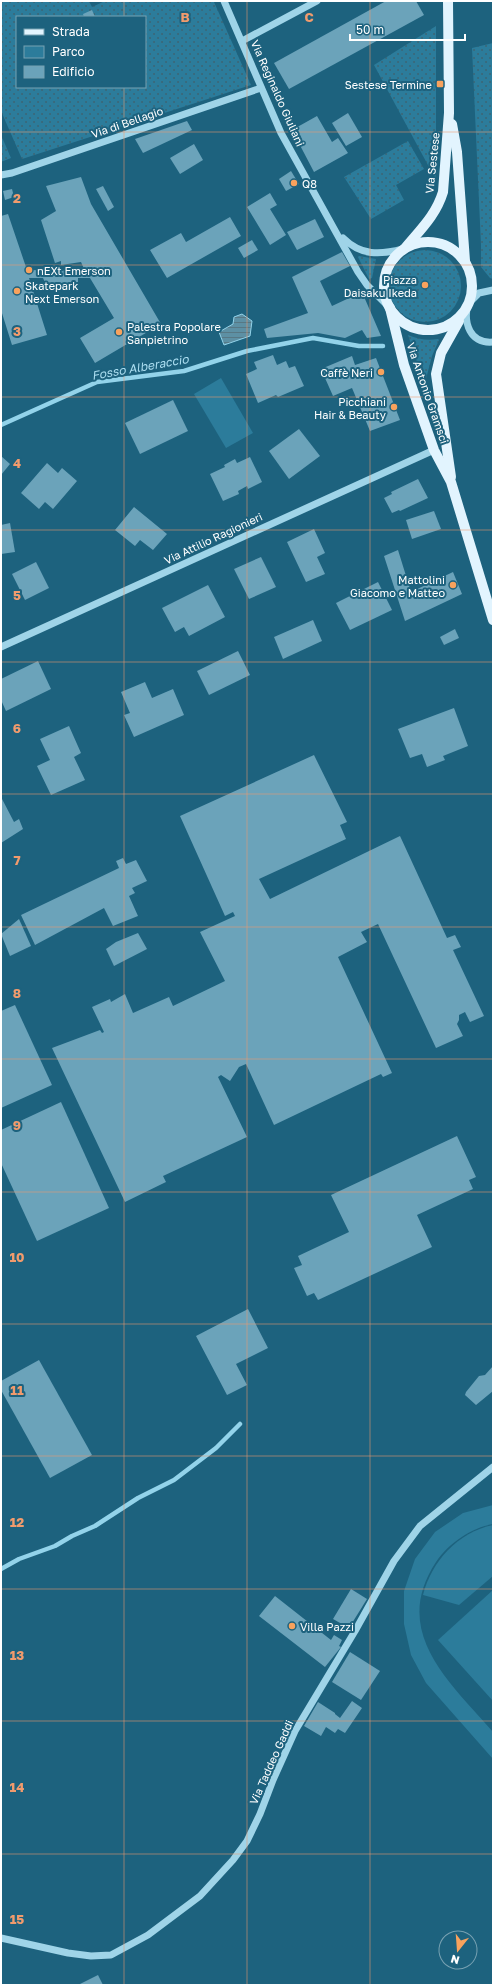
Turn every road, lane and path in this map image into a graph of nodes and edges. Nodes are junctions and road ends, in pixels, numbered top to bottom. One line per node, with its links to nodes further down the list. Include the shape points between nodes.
1 (224, 1): 4 (street, Via Reginaldo Giuliani)
2 (317, 1): 4 (street)
3 (448, 1): 6 (main road, Via Sestese)
4 (242, 41): 5 (street, Via Reginaldo Giuliani)
5 (261, 88): 7 (street, Via di Bellagio); 8 (street, Via Reginaldo Giuliani, via 281,133)
6 (450, 113): 9 (main road, Via Sestese, via 445,178 440,204 427,224); 10 (main road, Via Sestese, via 458,152)
7 (1, 175)
8 (338, 234): 9 (street, Via Reginaldo Giuliani, via 354,248 369,253); 13 (street, Via Reginaldo Giuliani, via 367,284)
9 (403, 249): 10 (main road, via 416,243 438,243 452,249); 13 (main road, via 392,260 386,273 385,295)
10 (465, 261): 12 (main road, via 472,279)
11 (493, 290): 12 (street, via 479,293)
12 (467, 306): 13 (main road, via 447,326 426,330 405,324); 14 (street, via 466,322 470,331 481,341); 16 (main road, Via Antonio Gramsci, via 444,345 436,374)
13 (390, 308): 15 (main road, Via Antonio Gramsci, via 402,359)
14 (493, 342)
15 (434, 450): 16 (main road, Via Antonio Gramsci); 18 (street, Via Attilio Ragionieri)
16 (452, 482): 17 (main road, Via Antonio Gramsci)
17 (493, 620)
18 (1, 647)
19 (493, 1467): 20 (street, Via Taddeo Gaddi, via 420,1526 394,1561 295,1731 247,1841 200,1896 148,1935 111,1955 68,1953)
20 (1, 1938)

